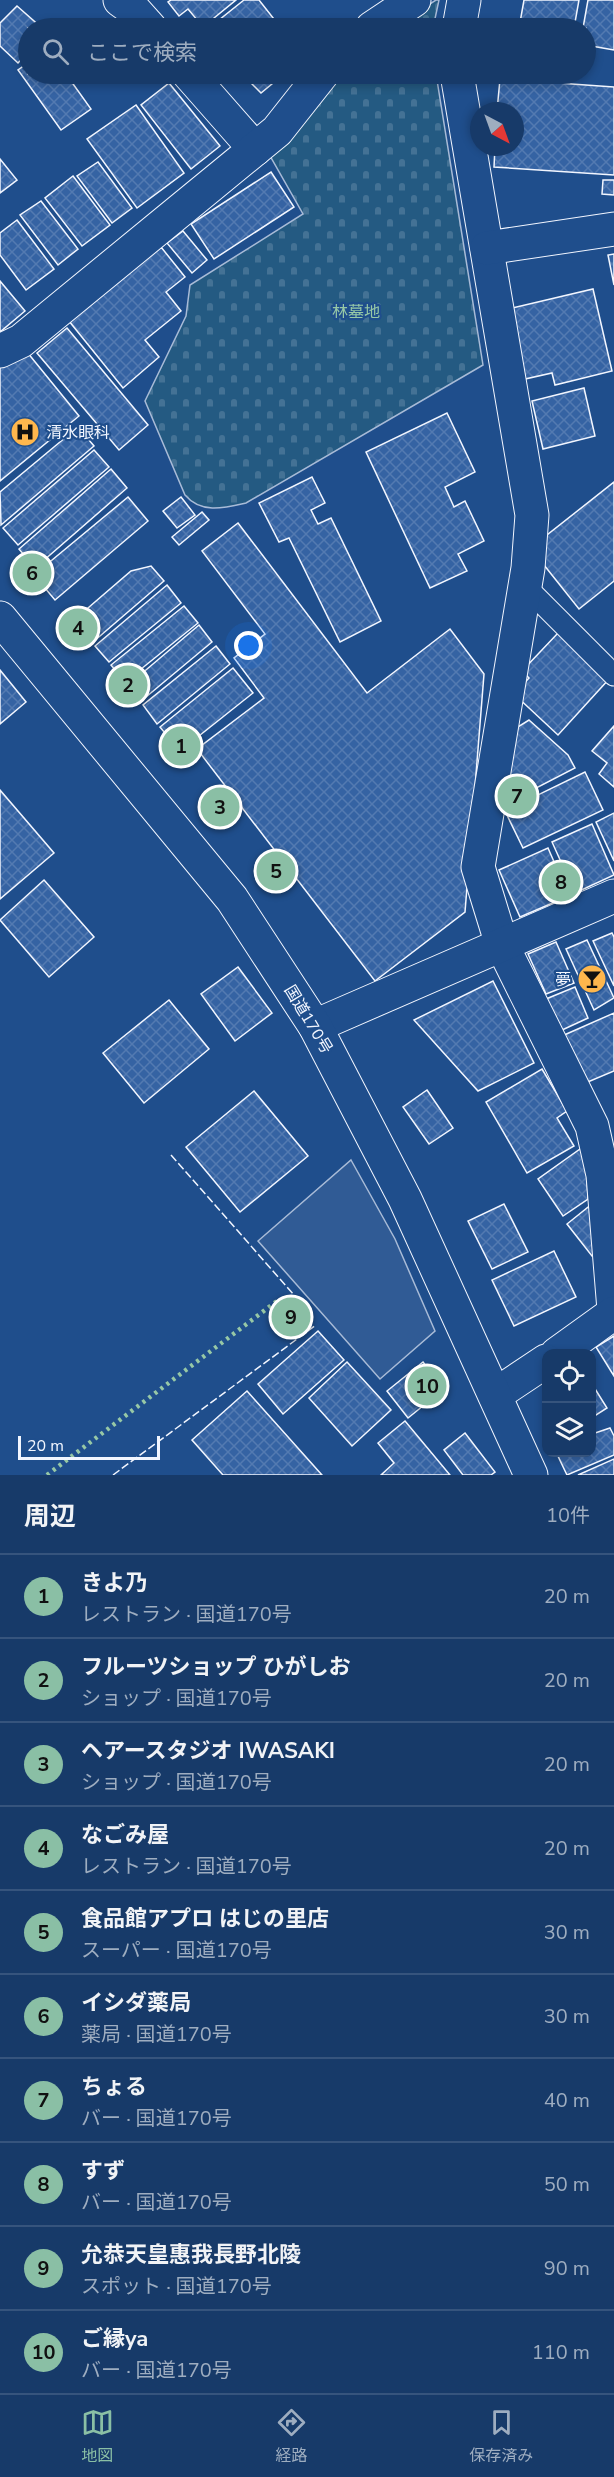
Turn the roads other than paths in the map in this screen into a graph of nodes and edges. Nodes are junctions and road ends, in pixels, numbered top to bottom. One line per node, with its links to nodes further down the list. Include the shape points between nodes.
1 (120, 0): 4 (main road)
2 (414, 0): 5 (main road)
3 (464, 0): 6 (main road)
4 (141, 18)
5 (387, 18)
6 (461, 18)
7 (198, 84): 10 (main road)
8 (314, 84): 10 (main road, via 277,130)
9 (459, 84): 12 (main road)
10 (255, 149): 13 (main road, via 21,341)
11 (614, 229): 12 (main road)
12 (487, 248): 14 (main road, via 532,515)
13 (0, 351)
14 (525, 586): 16 (lane); 18 (main road, via 478,867)
15 (0, 618): 19 (main road, 国道170号, via 232,899)
16 (614, 675)
17 (614, 896): 18 (main road)
18 (502, 945): 19 (main road); 20 (main road, via 592,1126 603,1175)
19 (315, 1026): 23 (main road, 国道170号, via 405,1199)
20 (614, 1312): 21 (main road)
21 (563, 1349)
22 (542, 1364): 23 (main road)
23 (495, 1395): 24 (main road, 国道170号)
24 (531, 1475)

